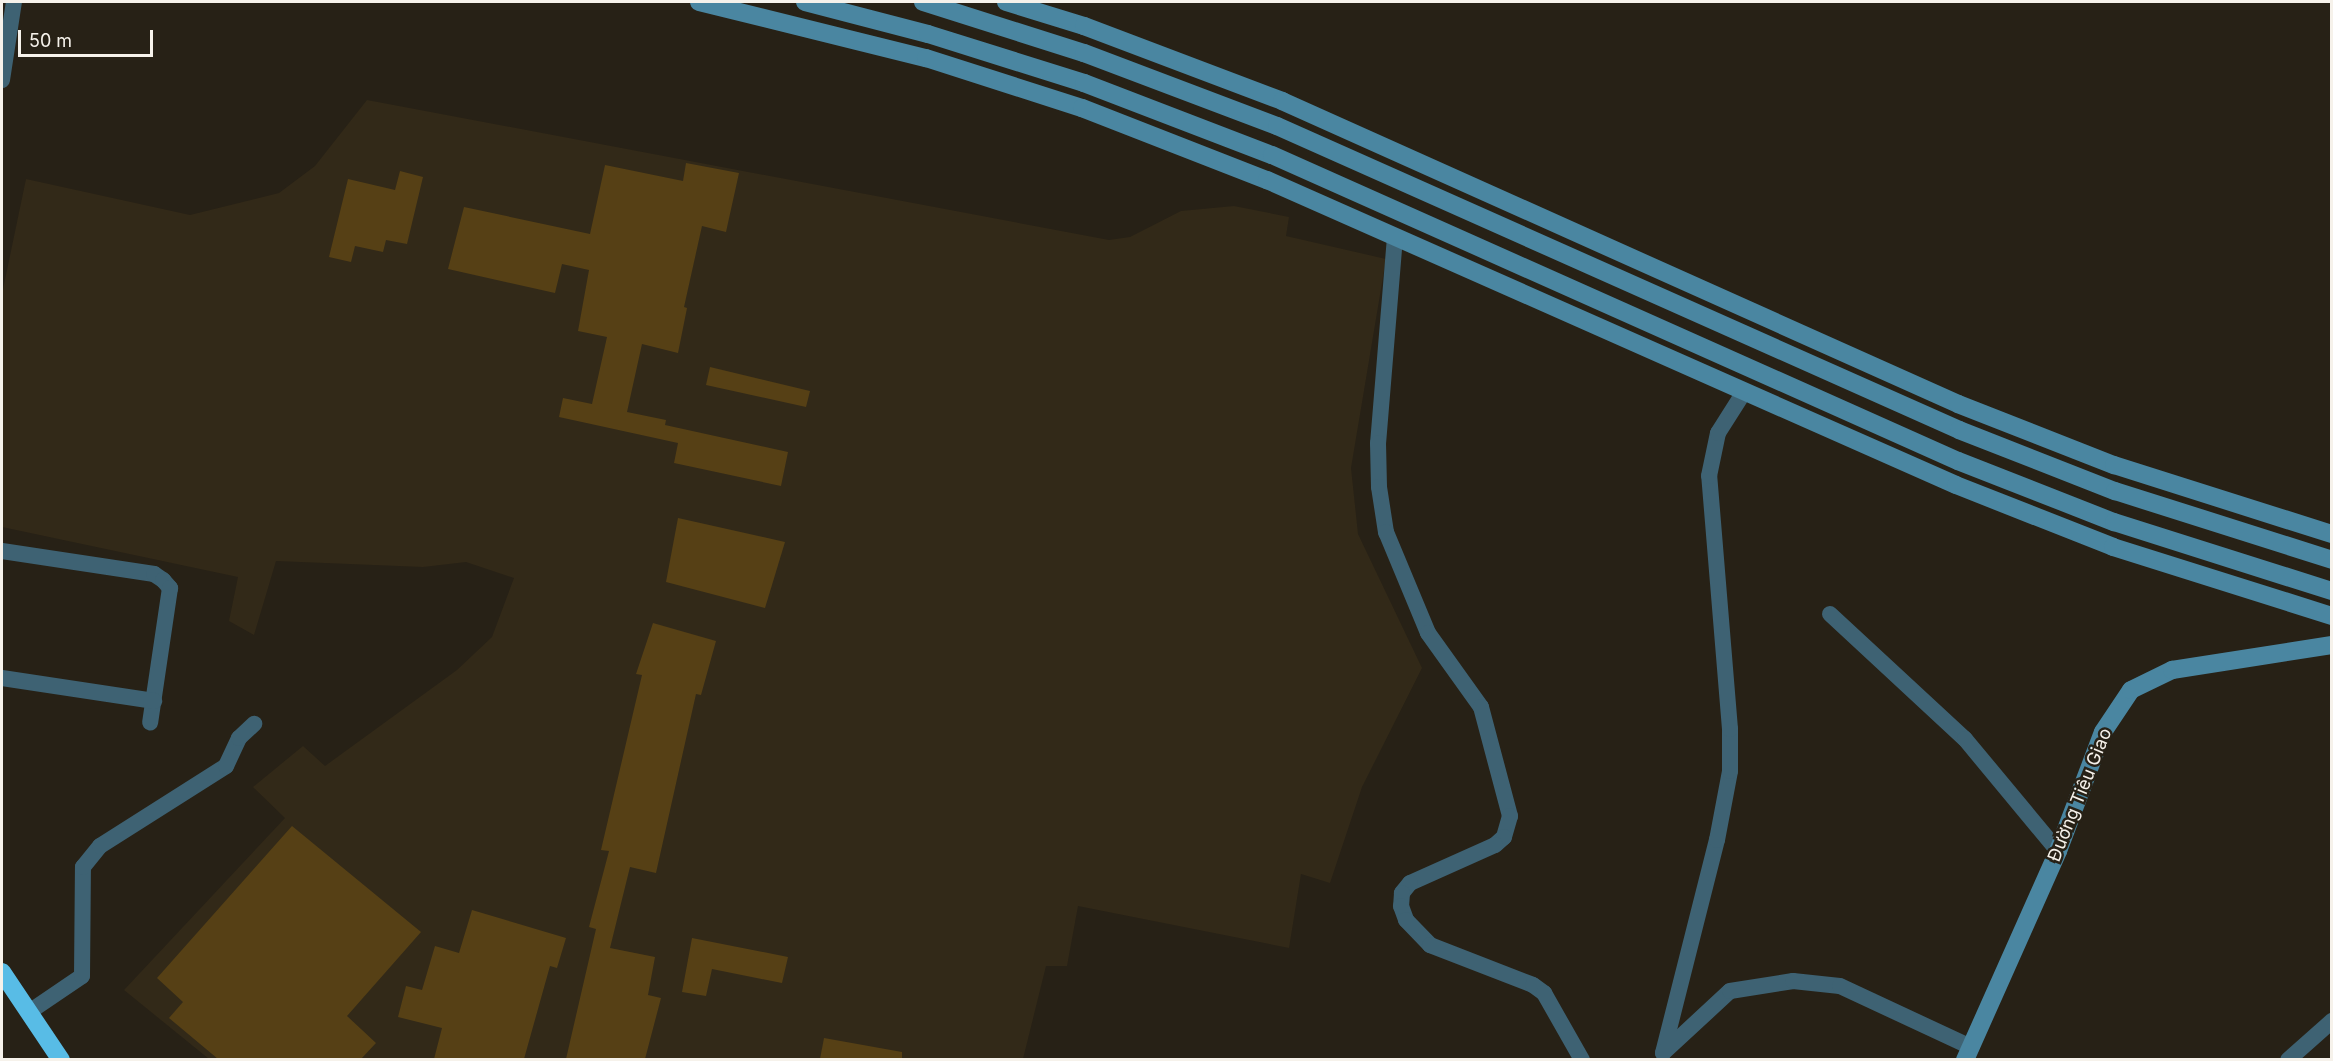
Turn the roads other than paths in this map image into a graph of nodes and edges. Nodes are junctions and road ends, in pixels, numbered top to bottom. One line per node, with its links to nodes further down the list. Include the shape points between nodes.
1 (14, 2): 6 (street)
2 (699, 2): 8 (street, via 926,58 1082,108 1267,180)
3 (805, 2): 12 (street, via 928,34 1084,83 1272,155)
4 (923, 2): 10 (street, via 1084,53 1277,126)
5 (1006, 2): 9 (street, via 1084,26 1282,101)
6 (6, 19): 7 (street)
7 (2, 80)
8 (1395, 237): 11 (street); 32 (street, via 1378,443 1386,532 1428,633 1481,707 1510,816 1504,837 1495,845 1410,883 1402,893 1401,906 1406,920 1430,945 1533,985 1544,993)
9 (1836, 349): 10 (street); 14 (street, via 1958,404 2114,465)
10 (1825, 370): 12 (street); 16 (street, via 1959,430 2115,491)
11 (1744, 392): 13 (street); 30 (street, via 1718,433 1709,476 1730,771 1717,840)
12 (1812, 396): 13 (street); 17 (street, via 1958,461 2114,522)
13 (1802, 417): 19 (street, via 1956,485 2112,547)
14 (2331, 534)
15 (2, 551): 22 (street, via 154,574 163,580 170,588)
16 (2331, 560)
17 (2331, 591)
18 (1830, 614): 25 (street, via 1965,739)
19 (2331, 616)
20 (2331, 645): 25 (street, Đường Tiêu Giao, via 2172,670 2131,690 2103,732)
21 (2, 678): 22 (street)
22 (153, 701): 23 (street)
23 (150, 723)
24 (254, 724): 27 (street, via 239,738 226,766 100,846 83,867 82,976)
25 (2058, 851): 29 (street, Đường Tiêu Giao)
26 (2, 973): 27 (highway)
27 (29, 1012): 31 (highway)
28 (2331, 1021): 33 (street)
29 (1968, 1053): 30 (street, via 1840,986 1793,981 1730,991)
30 (1660, 1056)
31 (61, 1059)
32 (1582, 1059)
33 (2288, 1059)

